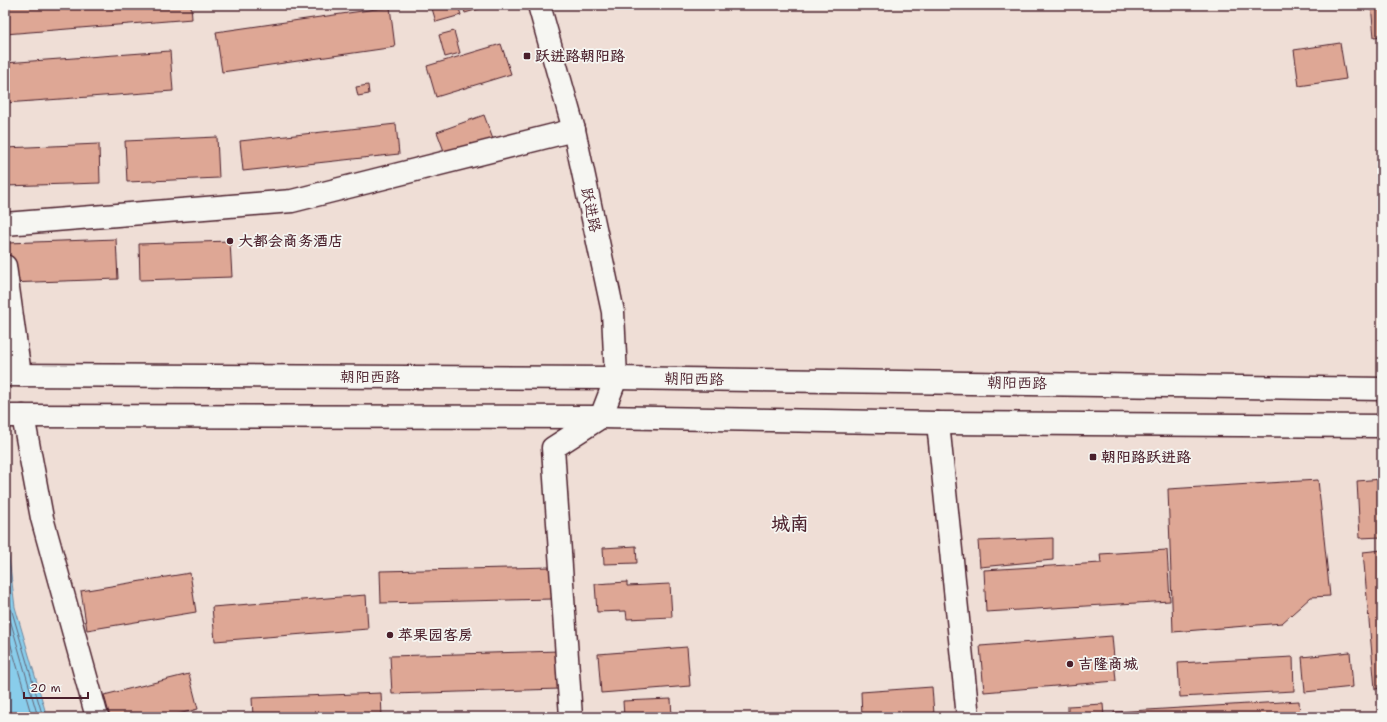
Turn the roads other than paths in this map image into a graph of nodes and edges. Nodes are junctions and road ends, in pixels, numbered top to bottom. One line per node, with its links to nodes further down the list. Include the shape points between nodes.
1 (539, 5): 2 (main road, 跃进路)
2 (574, 130): 3 (main road, via 292,202); 6 (main road, 跃进路, via 613,312)
3 (5, 224)
4 (5, 266): 5 (main road)
5 (12, 375): 6 (main road, 朝阳西路)
6 (616, 378): 7 (main road, 朝阳西路); 9 (main road, 跃进路)
7 (1382, 388)
8 (14, 416): 9 (main road); 12 (main road)
9 (601, 417): 10 (main road); 13 (main road, via 553,448)
10 (938, 423): 11 (main road); 14 (main road)
11 (1382, 426)
12 (97, 717)
13 (571, 717)
14 (968, 717)

